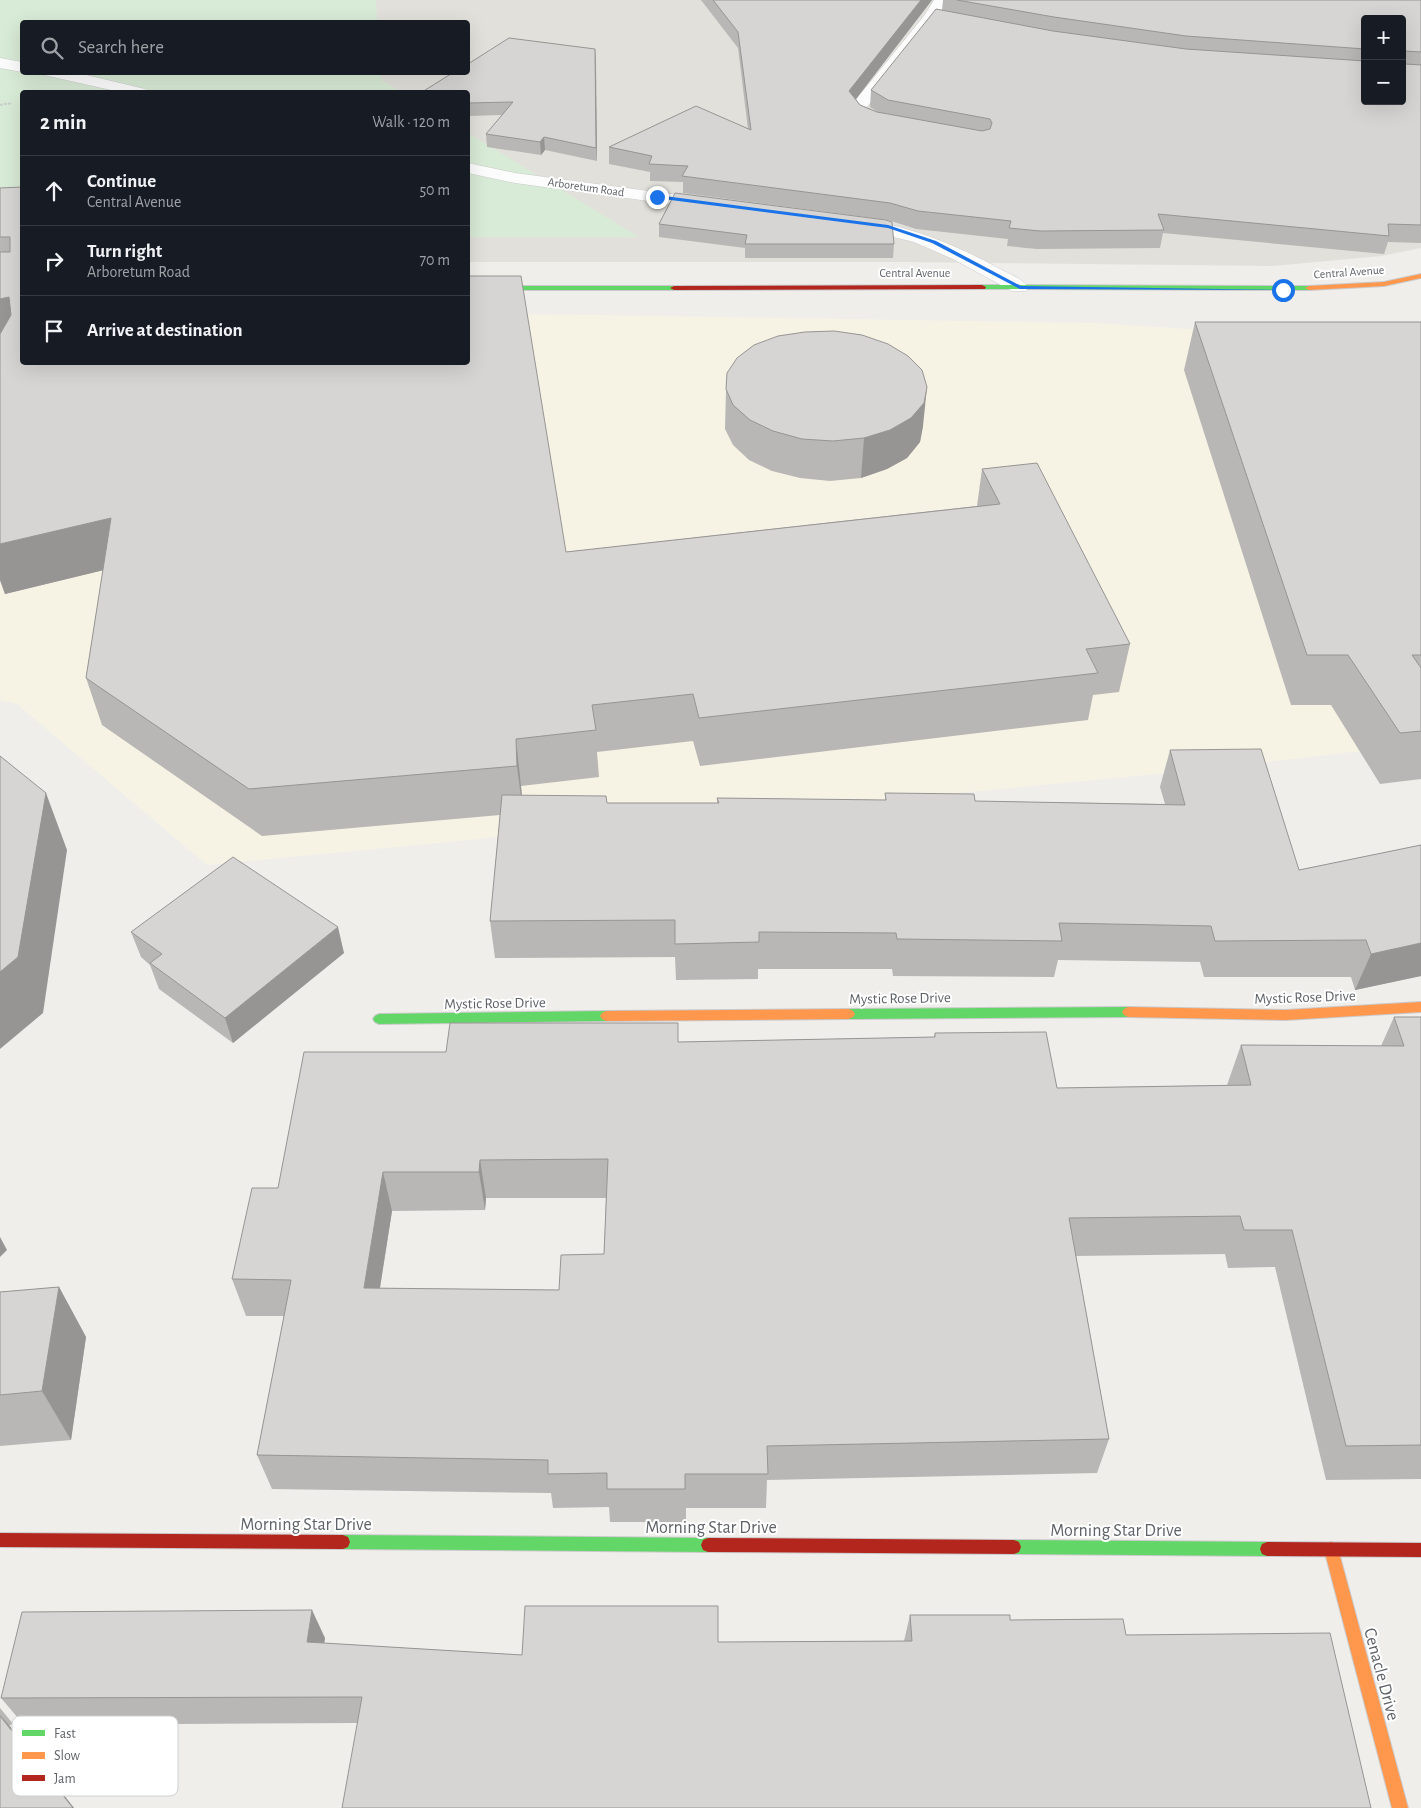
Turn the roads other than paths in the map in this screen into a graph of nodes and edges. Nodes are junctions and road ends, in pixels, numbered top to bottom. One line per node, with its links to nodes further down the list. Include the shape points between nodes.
1 (941, 0): 2 (street)
2 (930, 18): 3 (street); 8 (street, via 858,107 866,116)
3 (948, 21)
4 (0, 63): 5 (street)
5 (20, 68)
6 (63, 75): 7 (street)
7 (130, 90)
8 (900, 126)
9 (470, 168): 10 (street, Arboretum Road, via 515,178)
10 (729, 206)
11 (839, 219): 13 (street, via 888,227 934,242)
12 (1421, 276): 13 (street, Central Avenue, via 1384,284 1283,290)
13 (1020, 287): 14 (street, Central Avenue)
14 (470, 288)
15 (1421, 1007): 16 (street, Mystic Rose Drive, via 1286,1015 1068,1011)
16 (379, 1019)
17 (0, 1540): 18 (street, Morning Star Drive)
18 (1331, 1549): 19 (street, Morning Star Drive); 20 (street, Cenacle Drive)
19 (1421, 1550)
20 (1400, 1808)

